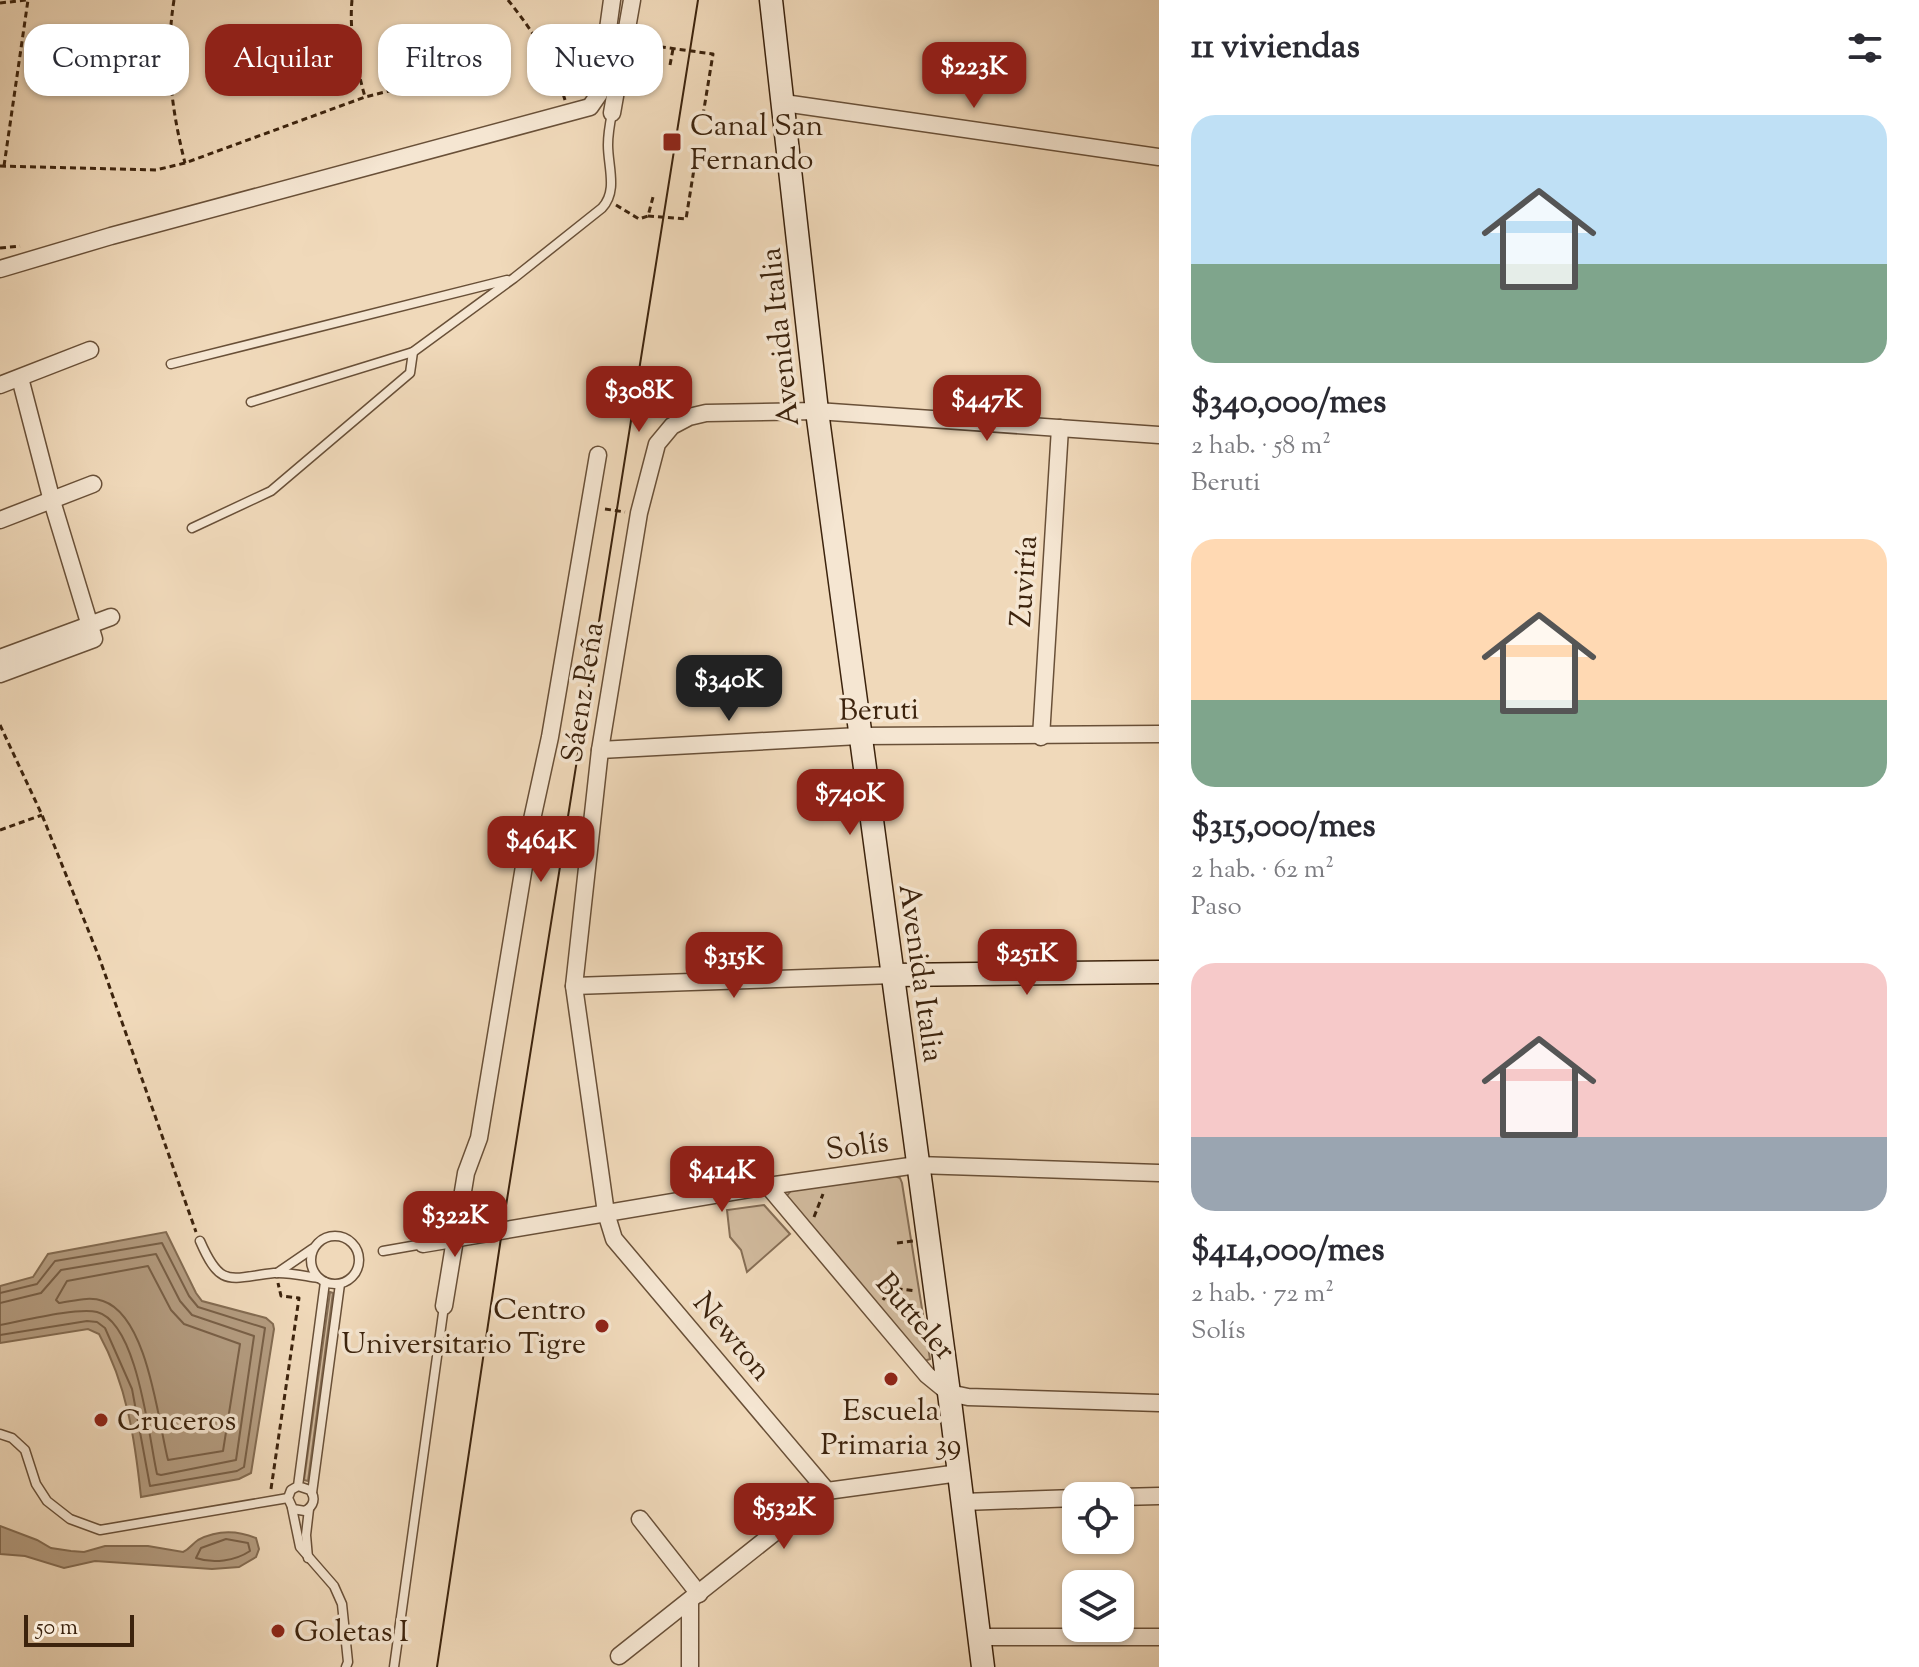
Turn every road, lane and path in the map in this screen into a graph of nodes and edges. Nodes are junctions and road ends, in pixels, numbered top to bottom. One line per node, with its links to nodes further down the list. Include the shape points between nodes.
1 (28, 0): 8 (path); 22 (path)
2 (174, 0): 21 (path, via 169,76)
3 (352, 0): 15 (path, via 356,64)
4 (508, 0): 16 (path, via 551,65)
5 (612, 0): 27 (street, via 599,94 590,107)
6 (632, 0): 9 (street)
7 (771, 0): 17 (street, Avenida Italia)
8 (0, 3)
9 (628, 24)
10 (663, 48): 11 (path)
11 (673, 49): 12 (path); 19 (path, via 713,54)
12 (670, 65)
13 (378, 94): 15 (path)
14 (615, 96): 18 (street)
15 (365, 97): 21 (path)
16 (565, 100)
17 (784, 103): 20 (street); 35 (street, Avenida Italia)
18 (612, 113): 25 (lane)
19 (703, 115)
20 (1159, 157)
21 (185, 163): 22 (path, via 156,170)
22 (2, 166)
23 (694, 169): 26 (path, via 686,219)
24 (653, 197): 26 (path)
25 (609, 201): 26 (path, via 639,219); 28 (lane)
26 (648, 216)
27 (0, 269)
28 (514, 278): 30 (lane); 31 (lane)
29 (90, 350): 32 (street)
30 (413, 352): 34 (lane); 44 (lane, via 410,373 271,491)
31 (171, 364)
32 (20, 378): 33 (street); 40 (street)
33 (0, 385)
34 (251, 402)
35 (817, 411): 36 (street); 42 (street, Sáenz Peña, via 706,413 672,426 657,444); 51 (street, Avenida Italia)
36 (1060, 428): 37 (street); 52 (street, Zuviría)
37 (1159, 435)
38 (598, 455): 41 (street)
39 (93, 484): 40 (street)
40 (52, 501): 43 (street); 46 (street)
41 (590, 505): 42 (path); 65 (street, via 479,1138 466,1173)
42 (639, 513): 53 (street, Sáenz Peña)
43 (0, 520)
44 (192, 528)
45 (111, 617): 46 (street)
46 (89, 624): 47 (street); 48 (street, via 94,639)
47 (0, 658)
48 (0, 674)
49 (0, 725): 54 (path)
50 (1159, 734): 52 (street, Beruti)
51 (859, 736): 52 (street, Beruti); 53 (street, Beruti); 57 (street, Avenida Italia)
52 (1041, 737)
53 (600, 750): 58 (street, Sáenz Peña)
54 (42, 815): 55 (path); 66 (path, via 99,957)
55 (0, 830)
56 (1159, 972): 57 (street)
57 (894, 975): 58 (street); 59 (street, Avenida Italia)
58 (574, 986): 63 (street, Sáenz Peña)
59 (917, 1165): 60 (street, Solís); 61 (street, Solís); 75 (street, Avenida Italia)
60 (1159, 1173)
61 (825, 1178): 62 (street, Solís); 64 (path, via 822,1201)
62 (768, 1186): 63 (street, Solís); 64 (street, Butteler)
63 (606, 1213): 65 (street, Solís); 83 (street, Newton, via 614,1239)
64 (804, 1229): 77 (street, Butteler)
65 (456, 1239): 67 (street, Solís); 76 (street)
66 (200, 1241): 72 (lane, via 221,1275 235,1279)
67 (423, 1244): 69 (lane)
68 (313, 1248): 71 (lane, via 326,1238 342,1237); 72 (lane); 73 (lane, via 311,1265)
69 (383, 1251)
70 (369, 1253): 71 (lane)
71 (358, 1255): 74 (lane, via 357,1270)
72 (276, 1273): 73 (lane); 89 (path, via 281,1296 299,1298)
73 (322, 1280): 74 (lane); 82 (lane)
74 (340, 1284): 84 (lane)
75 (935, 1295): 77 (path, via 891,1288); 78 (street, Avenida Italia)
76 (444, 1306): 100 (lane)
77 (876, 1315): 78 (street, Butteler)
78 (949, 1393): 79 (street, Butteler); 81 (street, Avenida Italia)
79 (1159, 1403)
80 (0, 1434): 89 (lane, via 25,1450 47,1501 70,1519 100,1530)
81 (959, 1473): 83 (street); 90 (street, Avenida Italia)
82 (298, 1486): 84 (lane); 87 (lane)
83 (827, 1491): 95 (street)
84 (312, 1493): 92 (lane)
85 (1159, 1496): 86 (street)
86 (1134, 1497)
87 (288, 1498): 89 (lane); 91 (lane)
88 (1062, 1498): 90 (street)
89 (270, 1500)
90 (963, 1502): 96 (street, Avenida Italia)
91 (292, 1508): 92 (lane); 94 (lane, via 300,1547)
92 (309, 1509): 94 (lane)
93 (640, 1519): 95 (street)
94 (308, 1559): 99 (lane, via 334,1586 342,1604)
95 (694, 1597): 98 (street); 101 (street)
96 (979, 1637): 97 (street); 102 (street, Avenida Italia)
97 (1159, 1637)
98 (619, 1656)
99 (346, 1667)
100 (394, 1667)
101 (690, 1667)
102 (983, 1667)

